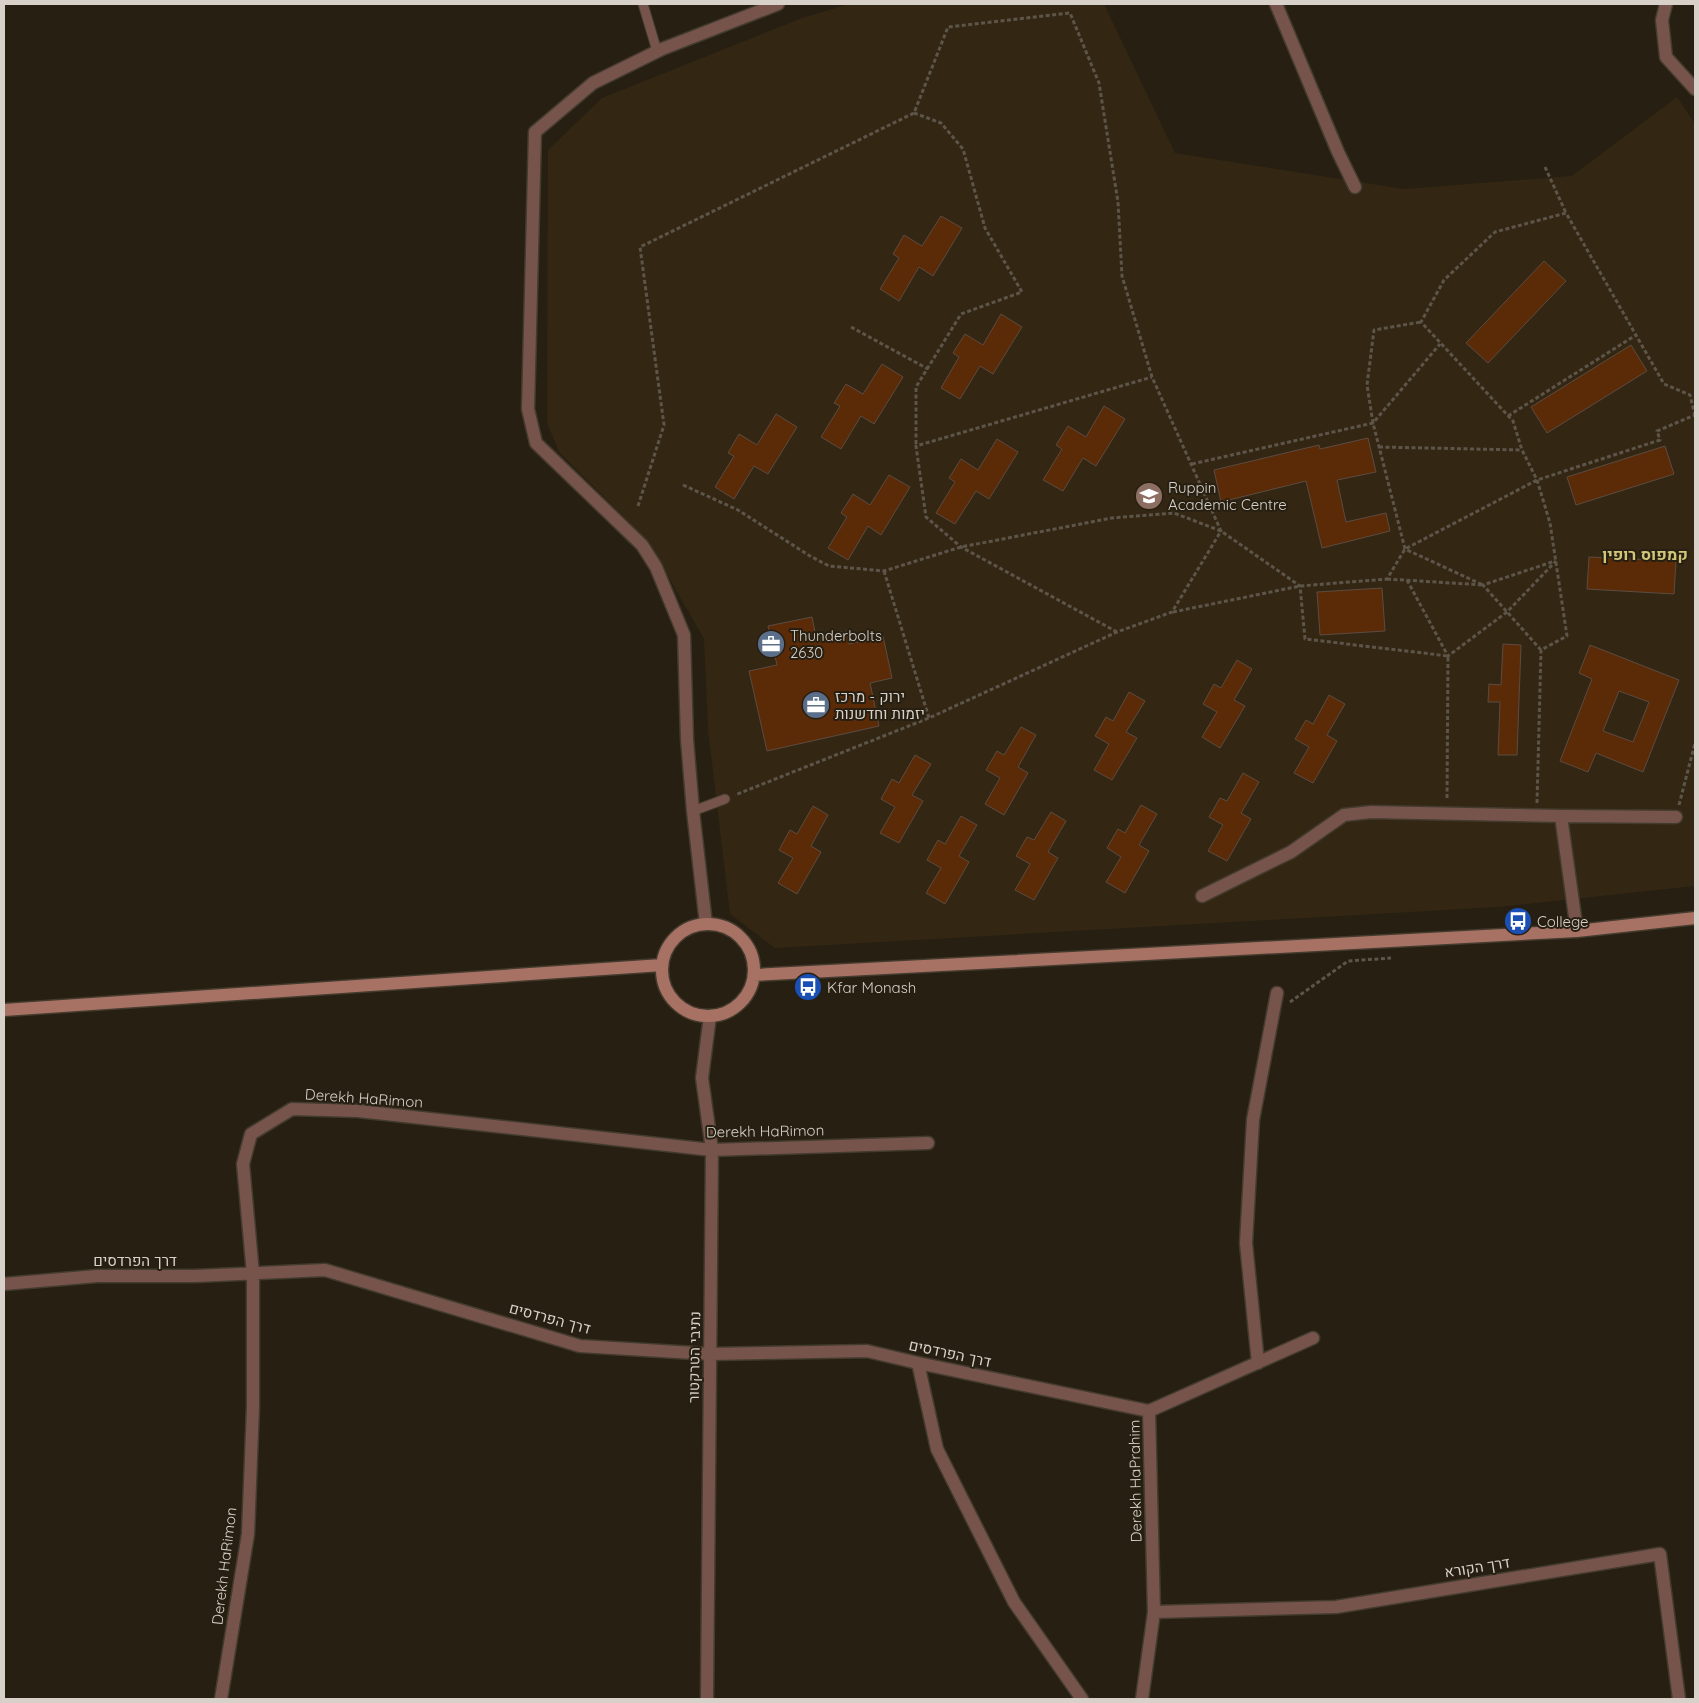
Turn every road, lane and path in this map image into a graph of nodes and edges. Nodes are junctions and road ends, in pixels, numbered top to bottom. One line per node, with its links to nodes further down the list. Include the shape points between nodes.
1 (644, 4): 5 (lane)
2 (778, 4): 5 (street)
3 (1276, 4): 9 (street)
4 (1666, 4): 6 (street, via 1662,20 1666,57)
5 (658, 51): 44 (street, via 593,83 535,132 528,409 536,442 642,545 656,567 684,635)
6 (1695, 88)
7 (914, 114): 15 (path, via 941,123 963,148 984,228 1022,292 961,314); 16 (path, via 948,27 1070,13 1100,83 1118,202 1122,276); 26 (path, via 640,247 664,425)
8 (1545, 167): 10 (path)
9 (1355, 187)
10 (1566, 213): 11 (path, via 1495,232 1444,280); 13 (path)
11 (1421, 322): 14 (path); 19 (path, via 1374,330 1367,385)
12 (851, 328): 15 (path)
13 (1636, 335): 17 (path, via 1664,384 1690,395); 18 (path)
14 (1440, 343): 18 (path); 19 (path)
15 (928, 368): 20 (path, via 916,387)
16 (1152, 377): 20 (path); 23 (path)
17 (1695, 415): 24 (path, via 1657,432 1660,440)
18 (1508, 416): 22 (path, via 1513,421)
19 (1373, 423): 21 (path); 23 (path)
20 (916, 446): 28 (path, via 926,517)
21 (1379, 447): 22 (path); 29 (path)
22 (1522, 450): 24 (path)
23 (1192, 464): 27 (path)
24 (1537, 480): 29 (path); 30 (path, via 1550,523)
25 (683, 485): 31 (path, via 738,510 829,566)
26 (638, 506)
27 (1221, 531): 28 (path, via 1174,513 1112,518); 35 (path); 36 (path)
28 (961, 547): 31 (path); 38 (path)
29 (1405, 549): 32 (path); 34 (path)
30 (1556, 561): 34 (path); 37 (path); 39 (path, via 1567,636)
31 (884, 570): 41 (path)
32 (1387, 579): 33 (path); 35 (path)
33 (1407, 580): 34 (path); 40 (path)
34 (1483, 585): 37 (path)
35 (1300, 586): 36 (path); 40 (path, via 1305,639)
36 (1172, 612): 38 (path)
37 (1507, 612): 39 (path); 40 (path)
38 (1117, 632): 41 (path)
39 (1542, 650): 46 (path)
40 (1448, 656): 45 (path)
41 (929, 718): 43 (path)
42 (1695, 743): 48 (path)
43 (725, 798): 44 (lane)
44 (693, 811): 51 (street)
45 (1447, 814): 46 (street); 49 (street, via 1370,812 1344,815 1291,852)
46 (1537, 816): 47 (street)
47 (1560, 816): 48 (street); 52 (street)
48 (1676, 817)
49 (1202, 896)
50 (1695, 918): 52 (main road)
51 (706, 924): 54 (main road, via 693,927 672,941); 55 (main road, via 722,926 736,934 753,960)
52 (1577, 931): 55 (main road)
53 (1398, 957): 59 (path, via 1348,961)
54 (662, 966): 57 (main road); 58 (main road, via 662,979 674,1002 691,1012)
55 (754, 975): 58 (main road, via 750,988 739,1003 723,1013)
56 (1277, 993): 59 (street)
57 (4, 1010)
58 (710, 1016): 61 (street, נתיבי הטרקטור, via 702,1078)
59 (1271, 1016): 67 (street, via 1253,1120 1246,1243)
60 (928, 1143): 61 (street, Derekh HaRimon)
61 (712, 1150): 62 (street, Derekh HaRimon, via 358,1111 292,1109 251,1134 242,1164); 65 (street, נתיבי הטרקטור)
62 (253, 1274): 63 (street, דרך הפרדסים, via 97,1276); 65 (street, דרך הפרדסים, via 326,1270 580,1346); 70 (street, Derekh HaRimon, via 253,1407 248,1534)
63 (4, 1284)
64 (1313, 1338): 67 (street, Derekh HaPrahim)
65 (710, 1354): 66 (street, דרך הפרדסים, via 867,1350); 71 (street, נתיבי הטרקטור)
66 (918, 1363): 68 (street, דרך הפרדסים); 72 (street, via 937,1450 1014,1602)
67 (1258, 1363): 68 (street, Derekh HaPrahim)
68 (1149, 1411): 69 (street, Derekh HaPrahim)
69 (1154, 1612): 73 (street, Derekh HaPrahim); 74 (street, דרך הקורא, via 1336,1607 1660,1554)
70 (221, 1699)
71 (707, 1699)
72 (1082, 1699)
73 (1142, 1699)
74 (1679, 1699)

